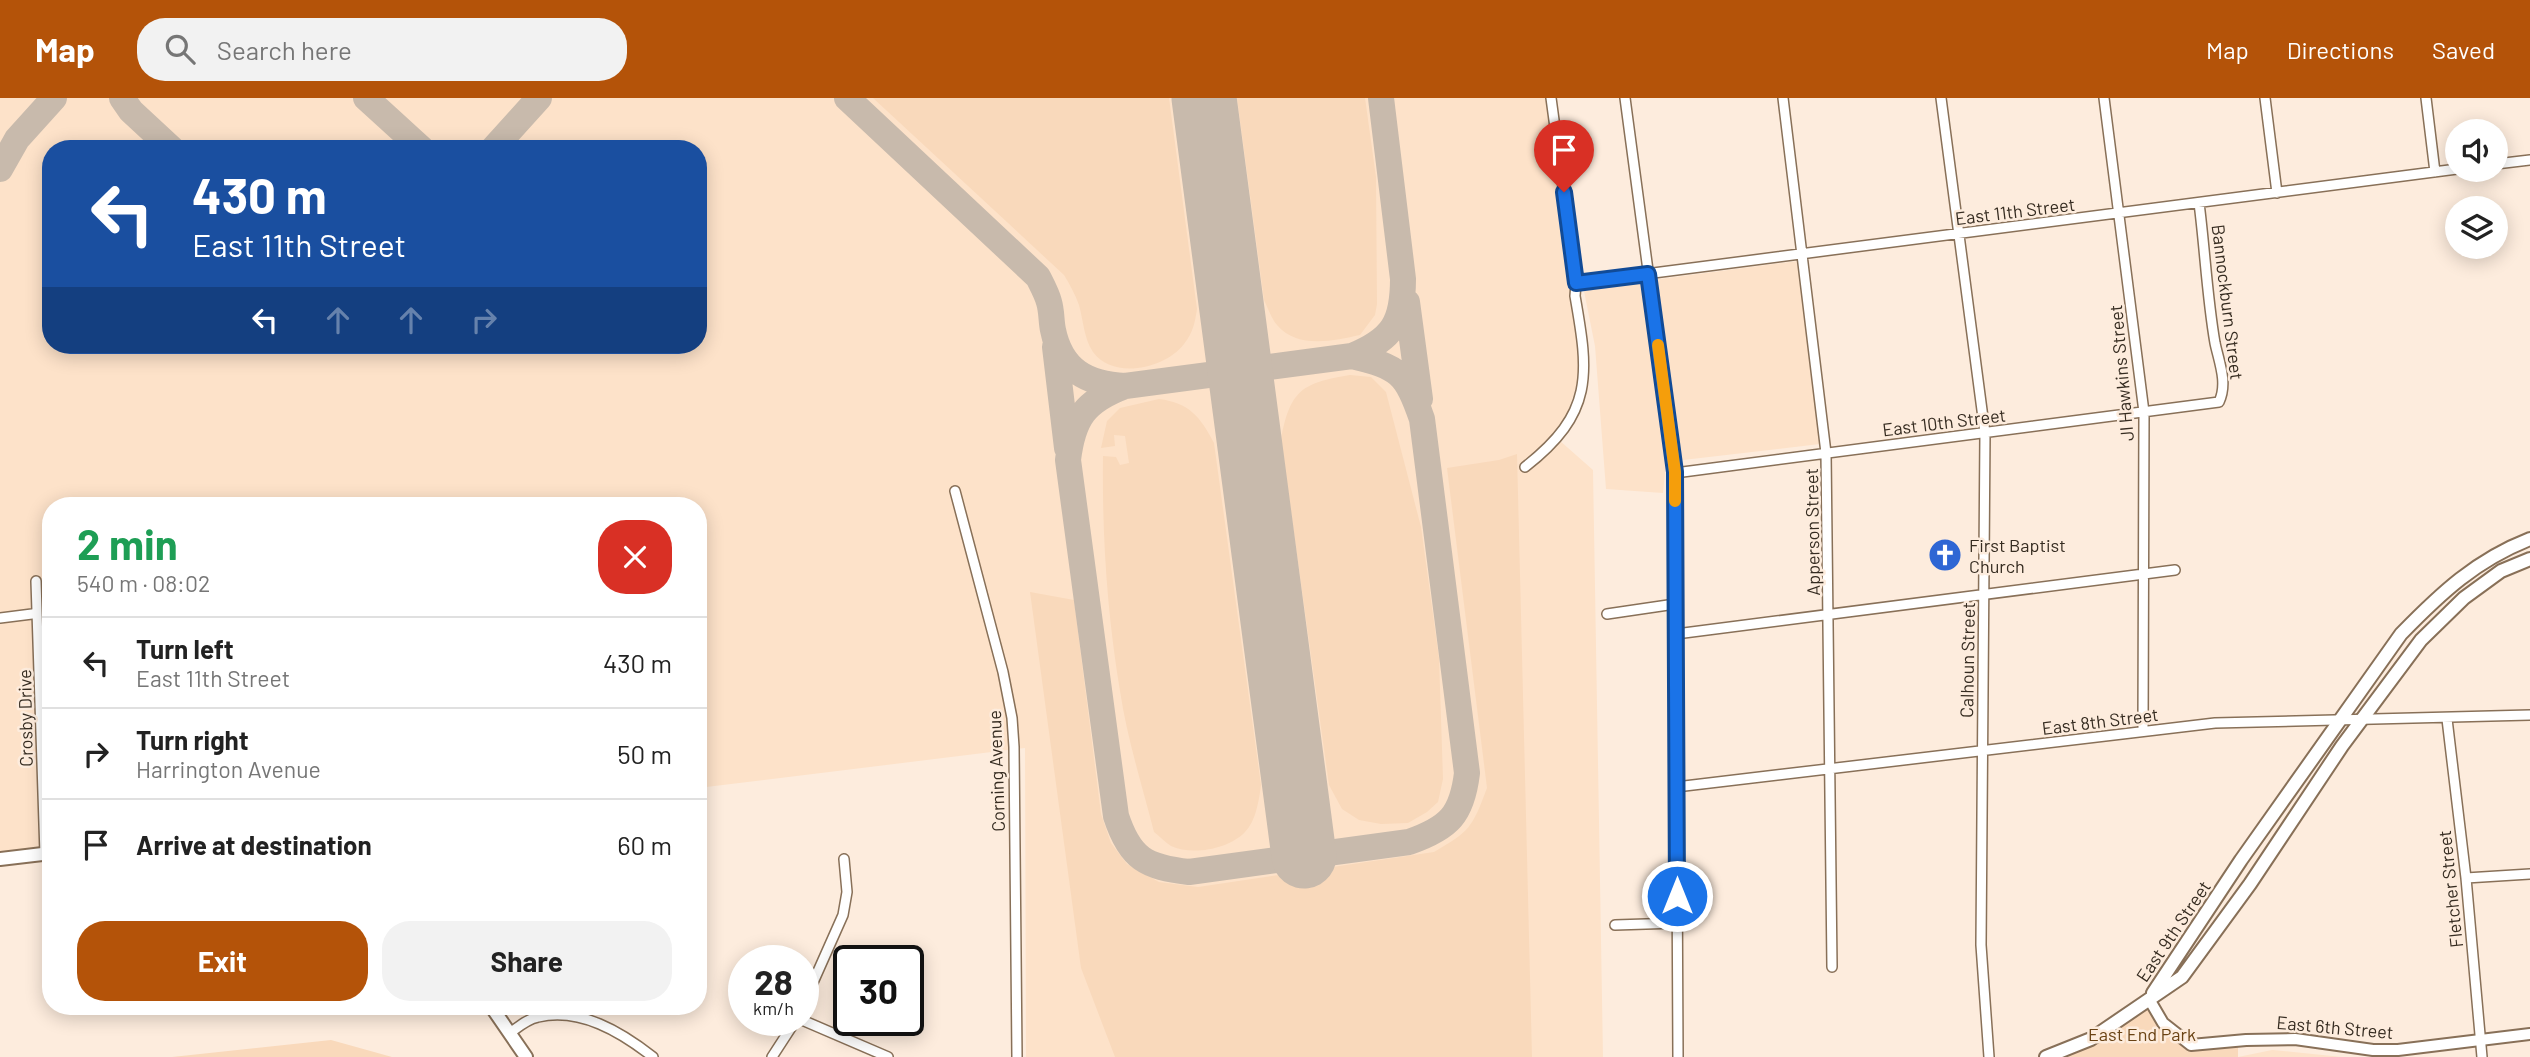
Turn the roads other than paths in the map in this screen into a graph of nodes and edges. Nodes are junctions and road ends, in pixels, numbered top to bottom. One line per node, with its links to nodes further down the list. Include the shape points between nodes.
1 (1551, 98): 18 (street)
2 (1625, 98): 17 (street)
3 (1783, 98): 16 (street, Apperson Street)
4 (1941, 98): 15 (street, Calhoun Street)
5 (2104, 98): 14 (street, Jl Hawkins Street)
6 (2265, 98): 12 (street)
7 (2426, 98): 11 (street)
8 (2530, 160): 9 (street)
9 (2508, 163)
10 (2445, 171): 11 (street, East 11th Street)
11 (2435, 172): 12 (street, East 11th Street)
12 (2277, 193): 13 (street, East 11th Street)
13 (2199, 203): 14 (street, East 11th Street); 19 (street, Bannockburn Street, via 2222,376)
14 (2119, 213): 15 (street, East 11th Street); 20 (street, Jl Hawkins Street)
15 (1959, 234): 16 (street, East 11th Street); 21 (street, Calhoun Street)
16 (1802, 254): 17 (street, East 11th Street); 22 (street, Apperson Street)
17 (1648, 274): 18 (street, East 11th Street); 24 (street)
18 (1576, 283): 23 (street, via 1585,372 1581,395 1561,432)
19 (2217, 403): 20 (street, East 10th Street)
20 (2144, 412): 21 (street, East 10th Street); 29 (street, Jl Hawkins Street)
21 (1985, 433): 22 (street, East 10th Street); 31 (street, Calhoun Street)
22 (1826, 453): 24 (street, East 10th Street); 35 (street, Apperson Street)
23 (1525, 467)
24 (1675, 472): 32 (street)
25 (955, 491): 67 (street, Corning Avenue, via 1012,718)
26 (2530, 539): 39 (main road, East 9th Street, via 2472,568 2433,601 2401,634)
27 (2530, 559): 40 (main road, East 9th Street, via 2463,598 2421,640)
28 (2175, 570): 29 (street)
29 (2143, 574): 31 (street); 42 (street, Jl Hawkins Street)
30 (36, 581): 46 (street, Crosby Drive)
31 (1984, 594): 35 (street); 43 (street, Calhoun Street)
32 (1675, 604): 34 (street); 37 (street)
33 (32, 614): 36 (street)
34 (1608, 614)
35 (1828, 615): 37 (street); 44 (street, Apperson Street)
36 (0, 618)
37 (1676, 634): 45 (street)
38 (2530, 715): 41 (street, East 8th Street)
39 (2343, 719): 40 (street, East 8th Street); 42 (street, East 8th Street, via 2250,720); 56 (main road, East 9th Street, via 2241,860)
40 (2362, 719): 41 (street, East 8th Street); 56 (main road, East 9th Street, via 2182,977)
41 (2446, 719): 51 (street, Fletcher Street)
42 (2143, 731): 43 (street, East 8th Street)
43 (1982, 751): 44 (street, East 8th Street); 69 (street, Calhoun Street, via 1981,945)
44 (1829, 769): 45 (street, East 8th Street); 54 (street, Apperson Street)
45 (1676, 788): 52 (street)
46 (42, 796)
47 (42, 854): 48 (main road)
48 (0, 859)
49 (844, 859): 55 (street, via 847,892 843,915)
50 (2530, 874): 51 (street)
51 (2466, 878): 62 (street, Fletcher Street)
52 (1677, 923): 53 (street); 68 (street)
53 (1615, 925)
54 (1832, 967)
55 (819, 969)
56 (2149, 999): 62 (street, East 6th Street, via 2163,1023 2190,1045 2295,1039 2398,1050); 70 (main road, via 2091,1039)
57 (497, 1015): 59 (main road)
58 (819, 1027): 66 (street)
59 (510, 1033): 63 (main road); 64 (street, via 538,1016 572,1017 610,1027)
60 (2530, 1034): 62 (street, East 6th Street)
61 (786, 1036): 65 (street)
62 (2480, 1041): 71 (street, Fletcher Street)
63 (526, 1057)
64 (653, 1057)
65 (772, 1057)
66 (888, 1057)
67 (1017, 1057)
68 (1678, 1057)
69 (1989, 1057)
70 (2046, 1057)
71 (2482, 1057)

